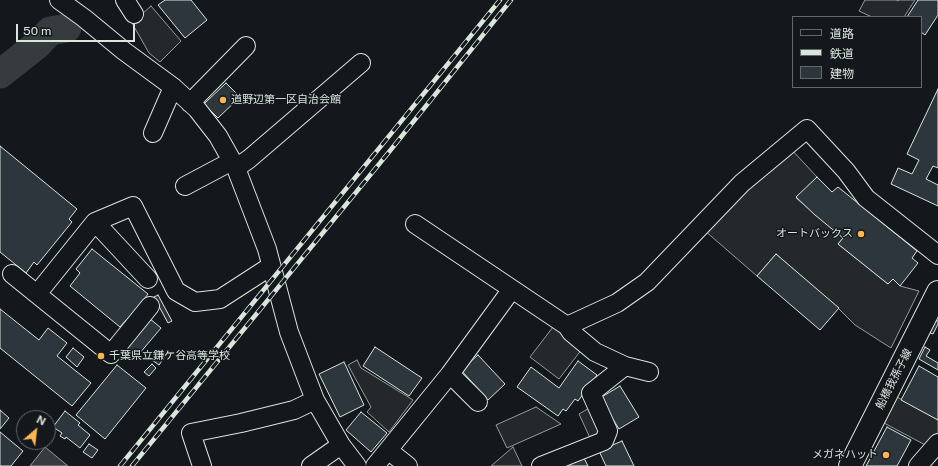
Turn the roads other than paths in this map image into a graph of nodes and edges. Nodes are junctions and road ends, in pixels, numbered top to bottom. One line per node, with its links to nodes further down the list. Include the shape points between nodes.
1 (59, 0): 4 (street)
2 (246, 46): 5 (street)
3 (361, 63): 7 (street, via 249,159)
4 (172, 87): 5 (street); 6 (street)
5 (190, 103): 7 (street, via 218,136)
6 (153, 133)
7 (234, 164): 8 (street); 12 (street)
8 (185, 186)
9 (95, 222): 12 (street, via 133,206 176,291 195,302 220,299); 14 (street); 17 (street)
10 (415, 224): 15 (street)
11 (938, 255): 19 (street, via 866,198 846,171 806,129 742,183 647,282 617,303)
12 (271, 266): 23 (street, via 289,332)
13 (12, 274): 17 (street)
14 (148, 279)
15 (512, 289): 19 (street); 22 (street)
16 (938, 292): 34 (main road, 船橋我孫子線)
17 (37, 294): 18 (street, via 111,354)
18 (150, 306)
19 (567, 326): 20 (street, via 595,352)
20 (625, 366): 21 (street); 33 (street, via 591,393 608,431 604,440)
21 (649, 372)
22 (450, 374): 24 (street); 27 (street)
23 (315, 400): 26 (street); 28 (street, via 294,410 191,433)
24 (478, 402)
25 (938, 443): 35 (street)
26 (341, 445): 29 (street); 30 (street)
27 (388, 450): 31 (street); 32 (street)
28 (202, 466)
29 (311, 466)
30 (357, 466)
31 (375, 466)
32 (408, 466)
33 (541, 466)
34 (850, 466)
35 (918, 466)

